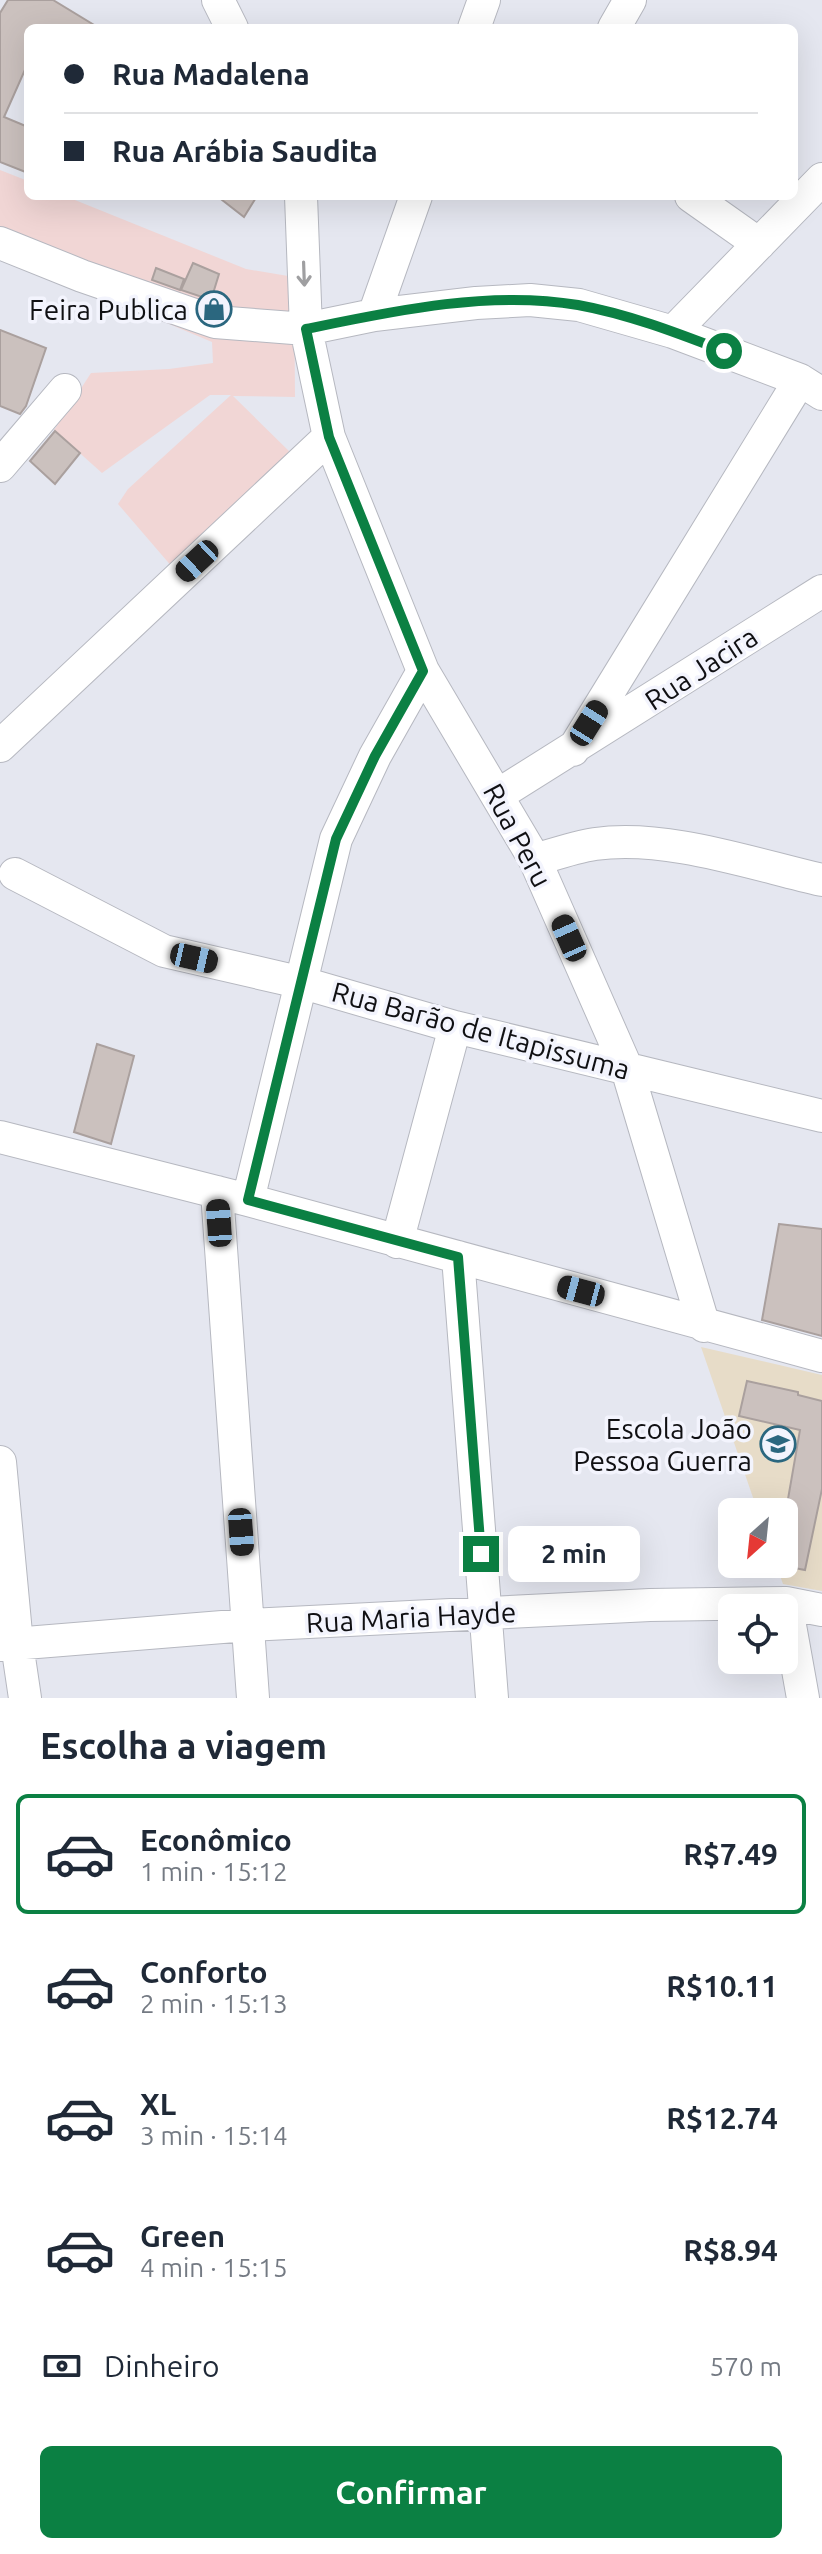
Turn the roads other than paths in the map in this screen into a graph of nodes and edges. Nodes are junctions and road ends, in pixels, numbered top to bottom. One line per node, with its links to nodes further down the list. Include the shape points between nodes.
1 (218, 0): 4 (street)
2 (484, 0): 5 (street)
3 (630, 0): 6 (street)
4 (230, 24)
5 (475, 24)
6 (616, 24)
7 (822, 179): 12 (street)
8 (301, 200): 14 (street, Rua Peru, one-way to 14)
9 (415, 200): 13 (street)
10 (697, 200): 12 (street)
11 (0, 243): 14 (street, via 187,315)
12 (759, 244): 15 (street)
13 (374, 315): 14 (street); 15 (street, via 530,300 579,305)
14 (306, 329): 18 (street, Rua Peru)
15 (673, 332): 16 (street)
16 (811, 387): 23 (street)
17 (65, 390): 19 (street)
18 (329, 437): 21 (street, Rua Peru); 22 (street)
19 (0, 466)
20 (822, 591): 23 (street, Rua Jacira)
21 (423, 671): 24 (street, Rua Peru); 28 (street, via 336,839)
22 (0, 746)
23 (573, 750): 24 (street, Rua Jacira)
24 (498, 795): 25 (street, Rua Peru)
25 (535, 860): 27 (street, via 594,844 638,842); 30 (street, Rua Peru)
26 (15, 874): 28 (street, Rua Barão de Itapissuma, via 164,951)
27 (822, 880)
28 (303, 983): 29 (street, Rua Barão de Itapissuma); 33 (street)
29 (455, 1027): 30 (street, Rua Barão de Itapissuma); 34 (street)
30 (627, 1069): 31 (street, Rua Barão de Itapissuma); 36 (street, Rua Peru)
31 (822, 1116)
32 (0, 1137): 33 (street)
33 (233, 1196): 34 (street); 43 (street)
34 (397, 1242): 35 (street)
35 (458, 1257): 36 (street); 42 (street)
36 (704, 1326): 37 (street)
37 (822, 1356)
38 (0, 1462): 44 (street)
39 (718, 1604): 42 (street, Rua Maria Hayde)
40 (798, 1605): 41 (street, Rua Maria Hayde)
41 (822, 1610)
42 (485, 1613): 43 (street, Rua Maria Hayde); 48 (street)
43 (247, 1625): 44 (street, Rua Maria Hayde); 47 (street)
44 (8, 1645): 46 (street)
45 (798, 1670): 49 (street)
46 (25, 1698)
47 (253, 1698)
48 (492, 1698)
49 (803, 1698)

